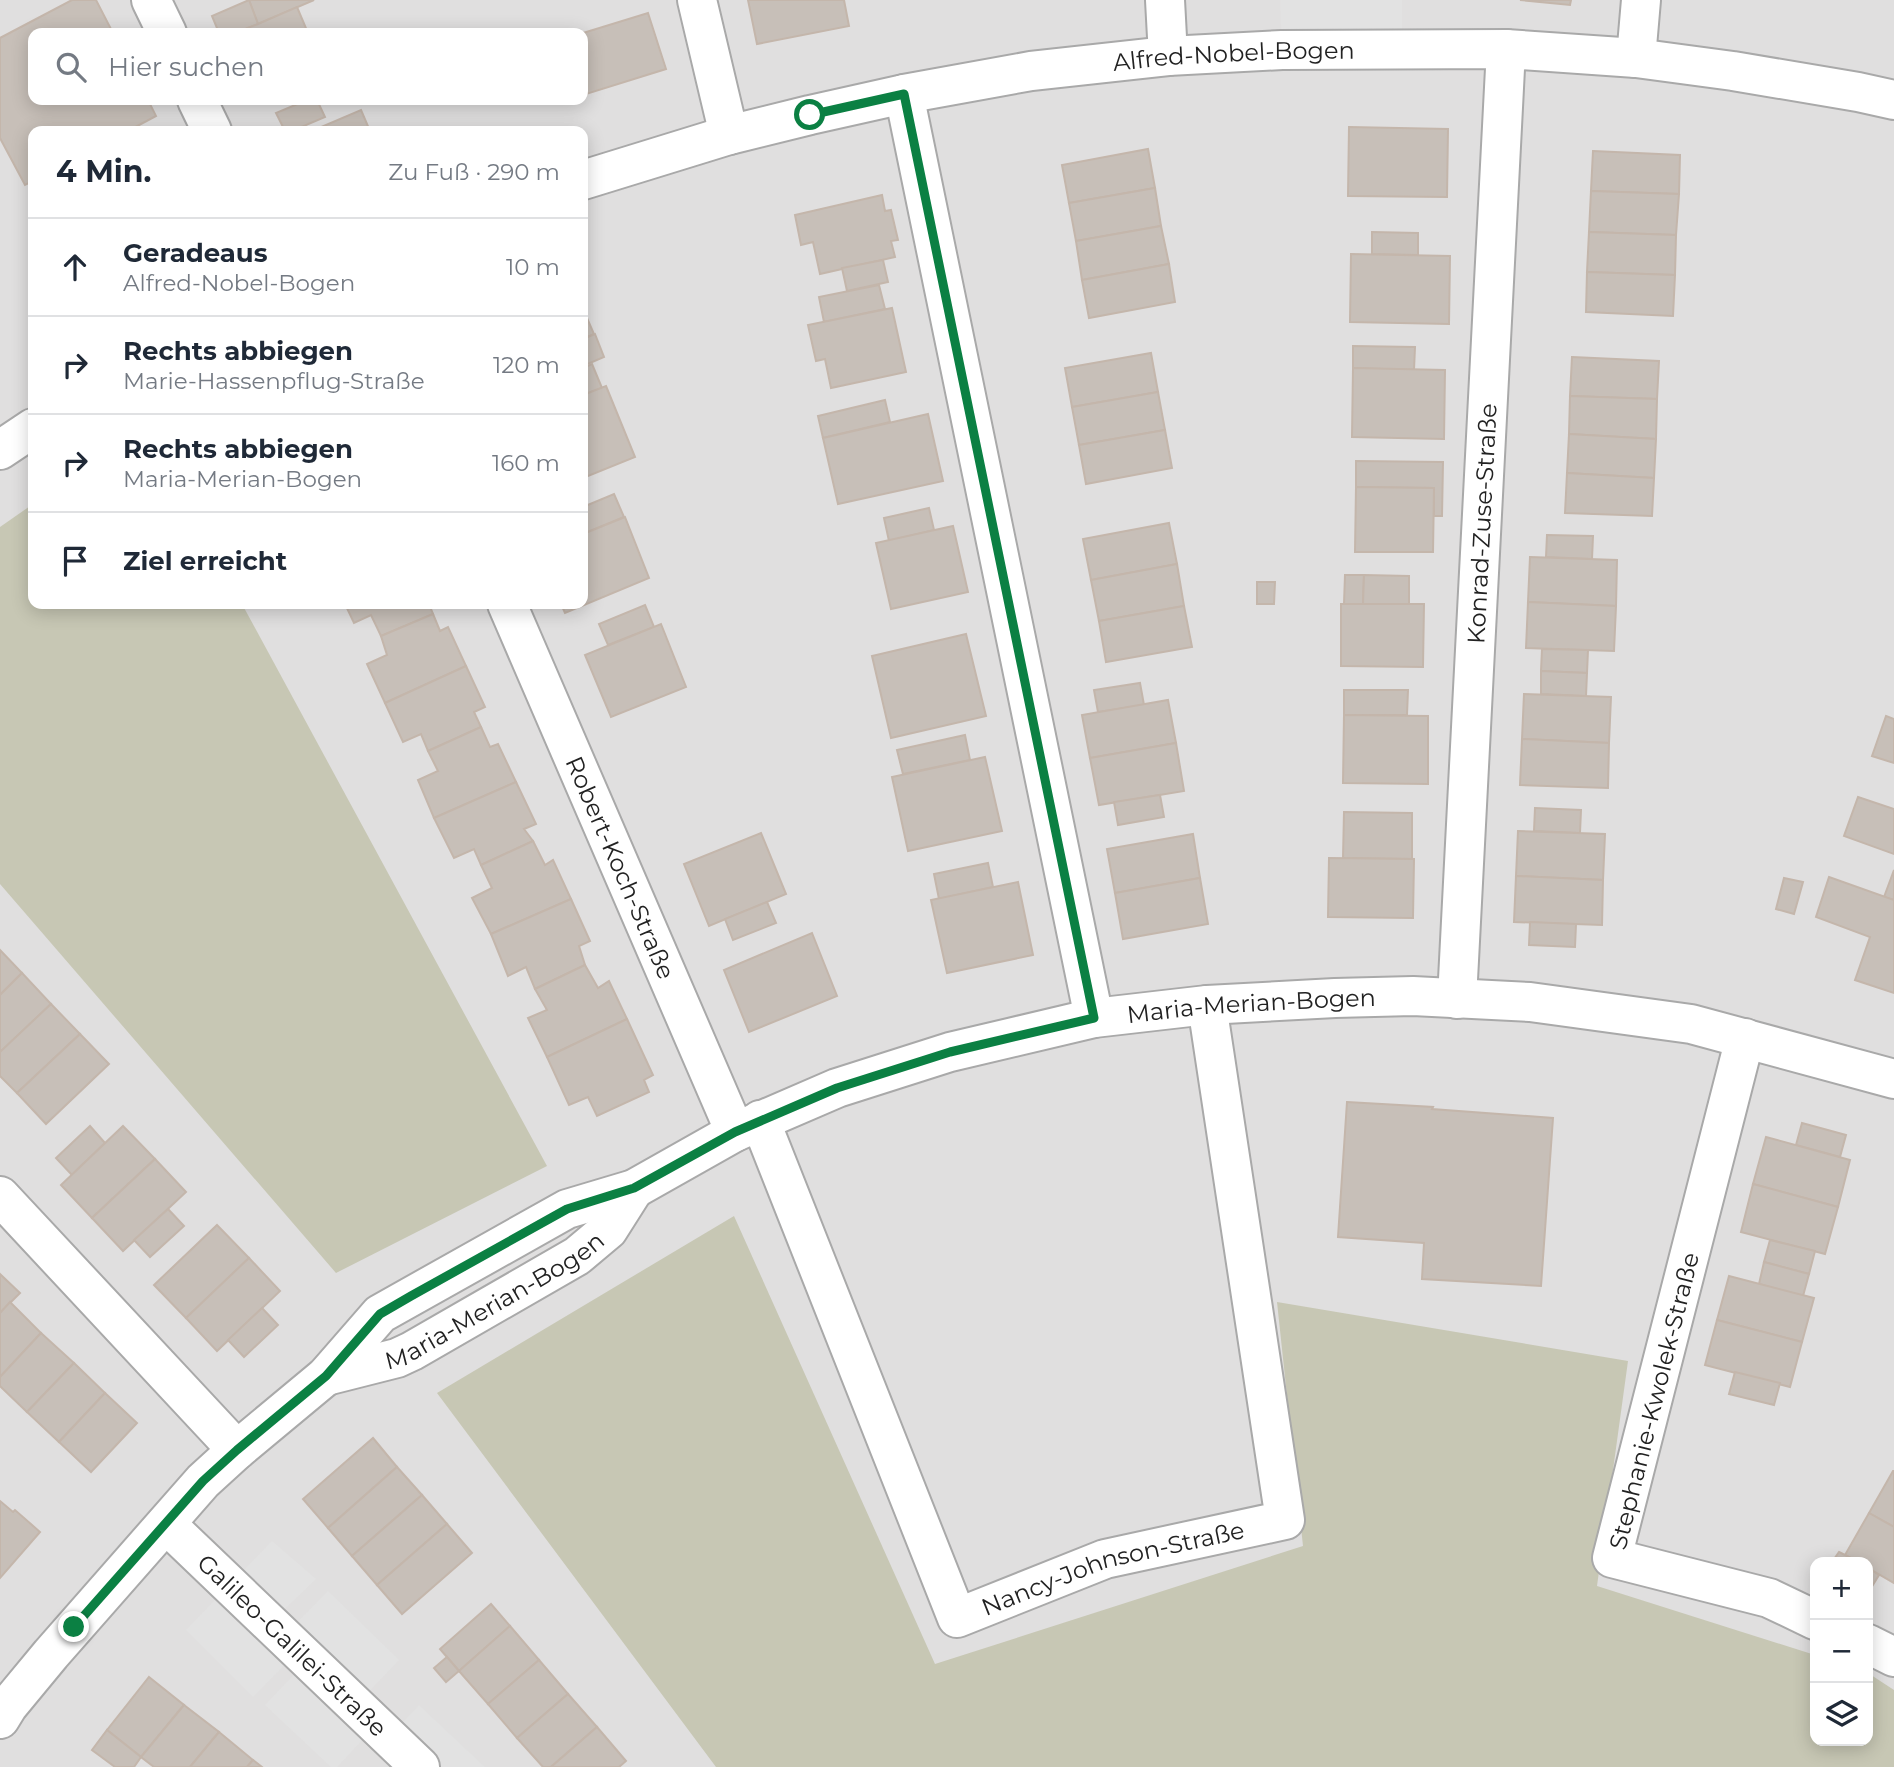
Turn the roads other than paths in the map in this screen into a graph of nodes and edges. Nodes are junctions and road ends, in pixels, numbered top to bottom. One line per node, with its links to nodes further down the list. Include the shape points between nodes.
1 (151, 0): 5 (street)
2 (697, 0): 13 (street)
3 (1165, 0): 7 (street)
4 (1641, 0): 8 (street)
5 (165, 28)
6 (1506, 49): 7 (street, Alfred-Nobel-Bogen, via 1282,50); 8 (street, Alfred-Nobel-Bogen); 18 (street, Konrad-Zuse-Straße)
7 (1168, 56): 9 (street, Alfred-Nobel-Bogen, via 1031,71)
8 (1636, 58): 10 (street, Alfred-Nobel-Bogen)
9 (904, 94): 13 (street, Alfred-Nobel-Bogen); 20 (street)
10 (1894, 100)
11 (199, 105): 12 (street)
12 (210, 126)
13 (729, 135): 14 (street, Alfred-Nobel-Bogen)
14 (588, 178)
15 (28, 431): 16 (street)
16 (0, 450)
17 (509, 609): 23 (street, Robert-Koch-Straße)
18 (1457, 999): 19 (street, Maria-Merian-Bogen, via 1413,996); 21 (street, Maria-Merian-Bogen, via 1530,1002 1663,1020)
19 (1207, 1005): 20 (street, Maria-Merian-Bogen); 23 (street, Nancy-Johnson-Straße, via 1285,1520 1105,1559 957,1618)
20 (1094, 1018): 23 (street, Maria-Merian-Bogen, via 950,1052 837,1088)
21 (1745, 1038): 22 (street, Maria-Merian-Bogen); 27 (street, Stephanie-Kwolek-Straße, via 1612,1558 1769,1598)
22 (1894, 1079)
23 (747, 1126): 25 (street, Maria-Merian-Bogen, via 634,1188 567,1209 380,1314 326,1376)
24 (0, 1196): 25 (street)
25 (237, 1450): 26 (street, Maria-Merian-Bogen)
26 (166, 1524): 30 (street, Maria-Merian-Bogen); 31 (street, Galileo-Galilei-Straße)
27 (1810, 1618)
28 (1873, 1646): 29 (street)
29 (1894, 1657)
30 (0, 1719)
31 (420, 1767)

